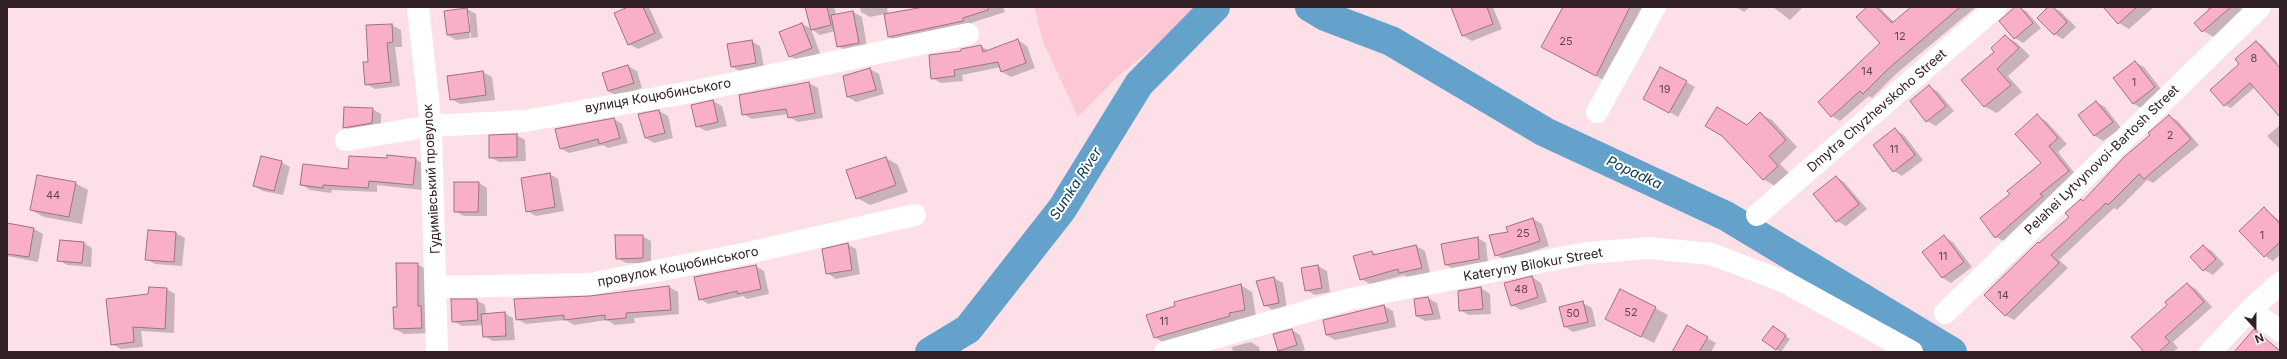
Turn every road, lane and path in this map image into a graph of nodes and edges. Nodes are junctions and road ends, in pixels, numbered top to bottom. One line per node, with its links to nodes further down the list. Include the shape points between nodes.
1 (418, 7): 7 (street, Гудимівський провулок)
2 (1655, 7): 6 (street)
3 (1996, 7): 10 (street, Dmytra Chyzhevskoho Street)
4 (2260, 7): 14 (street, Pelahei Lytvynovoi-Bartosh Street)
5 (968, 34): 7 (street, вулиця Коцюбинського, via 696,91 525,121)
6 (1597, 112)
7 (430, 126): 8 (street, вулиця Коцюбинського); 12 (street, Гудимівський провулок)
8 (346, 140)
9 (915, 215): 12 (street, провулок Коцюбинського, via 748,253 590,284)
10 (1757, 215)
11 (2280, 283): 13 (street)
12 (437, 287): 16 (street, Гудимівський провулок)
13 (2250, 310): 15 (street); 19 (street)
14 (1945, 313)
15 (2280, 331)
16 (437, 352)
17 (1165, 352): 18 (street, Kateryny Bilokur Street, via 1350,299 1588,253 1649,248 1711,254 1785,282)
18 (1912, 352)
19 (2210, 352)

